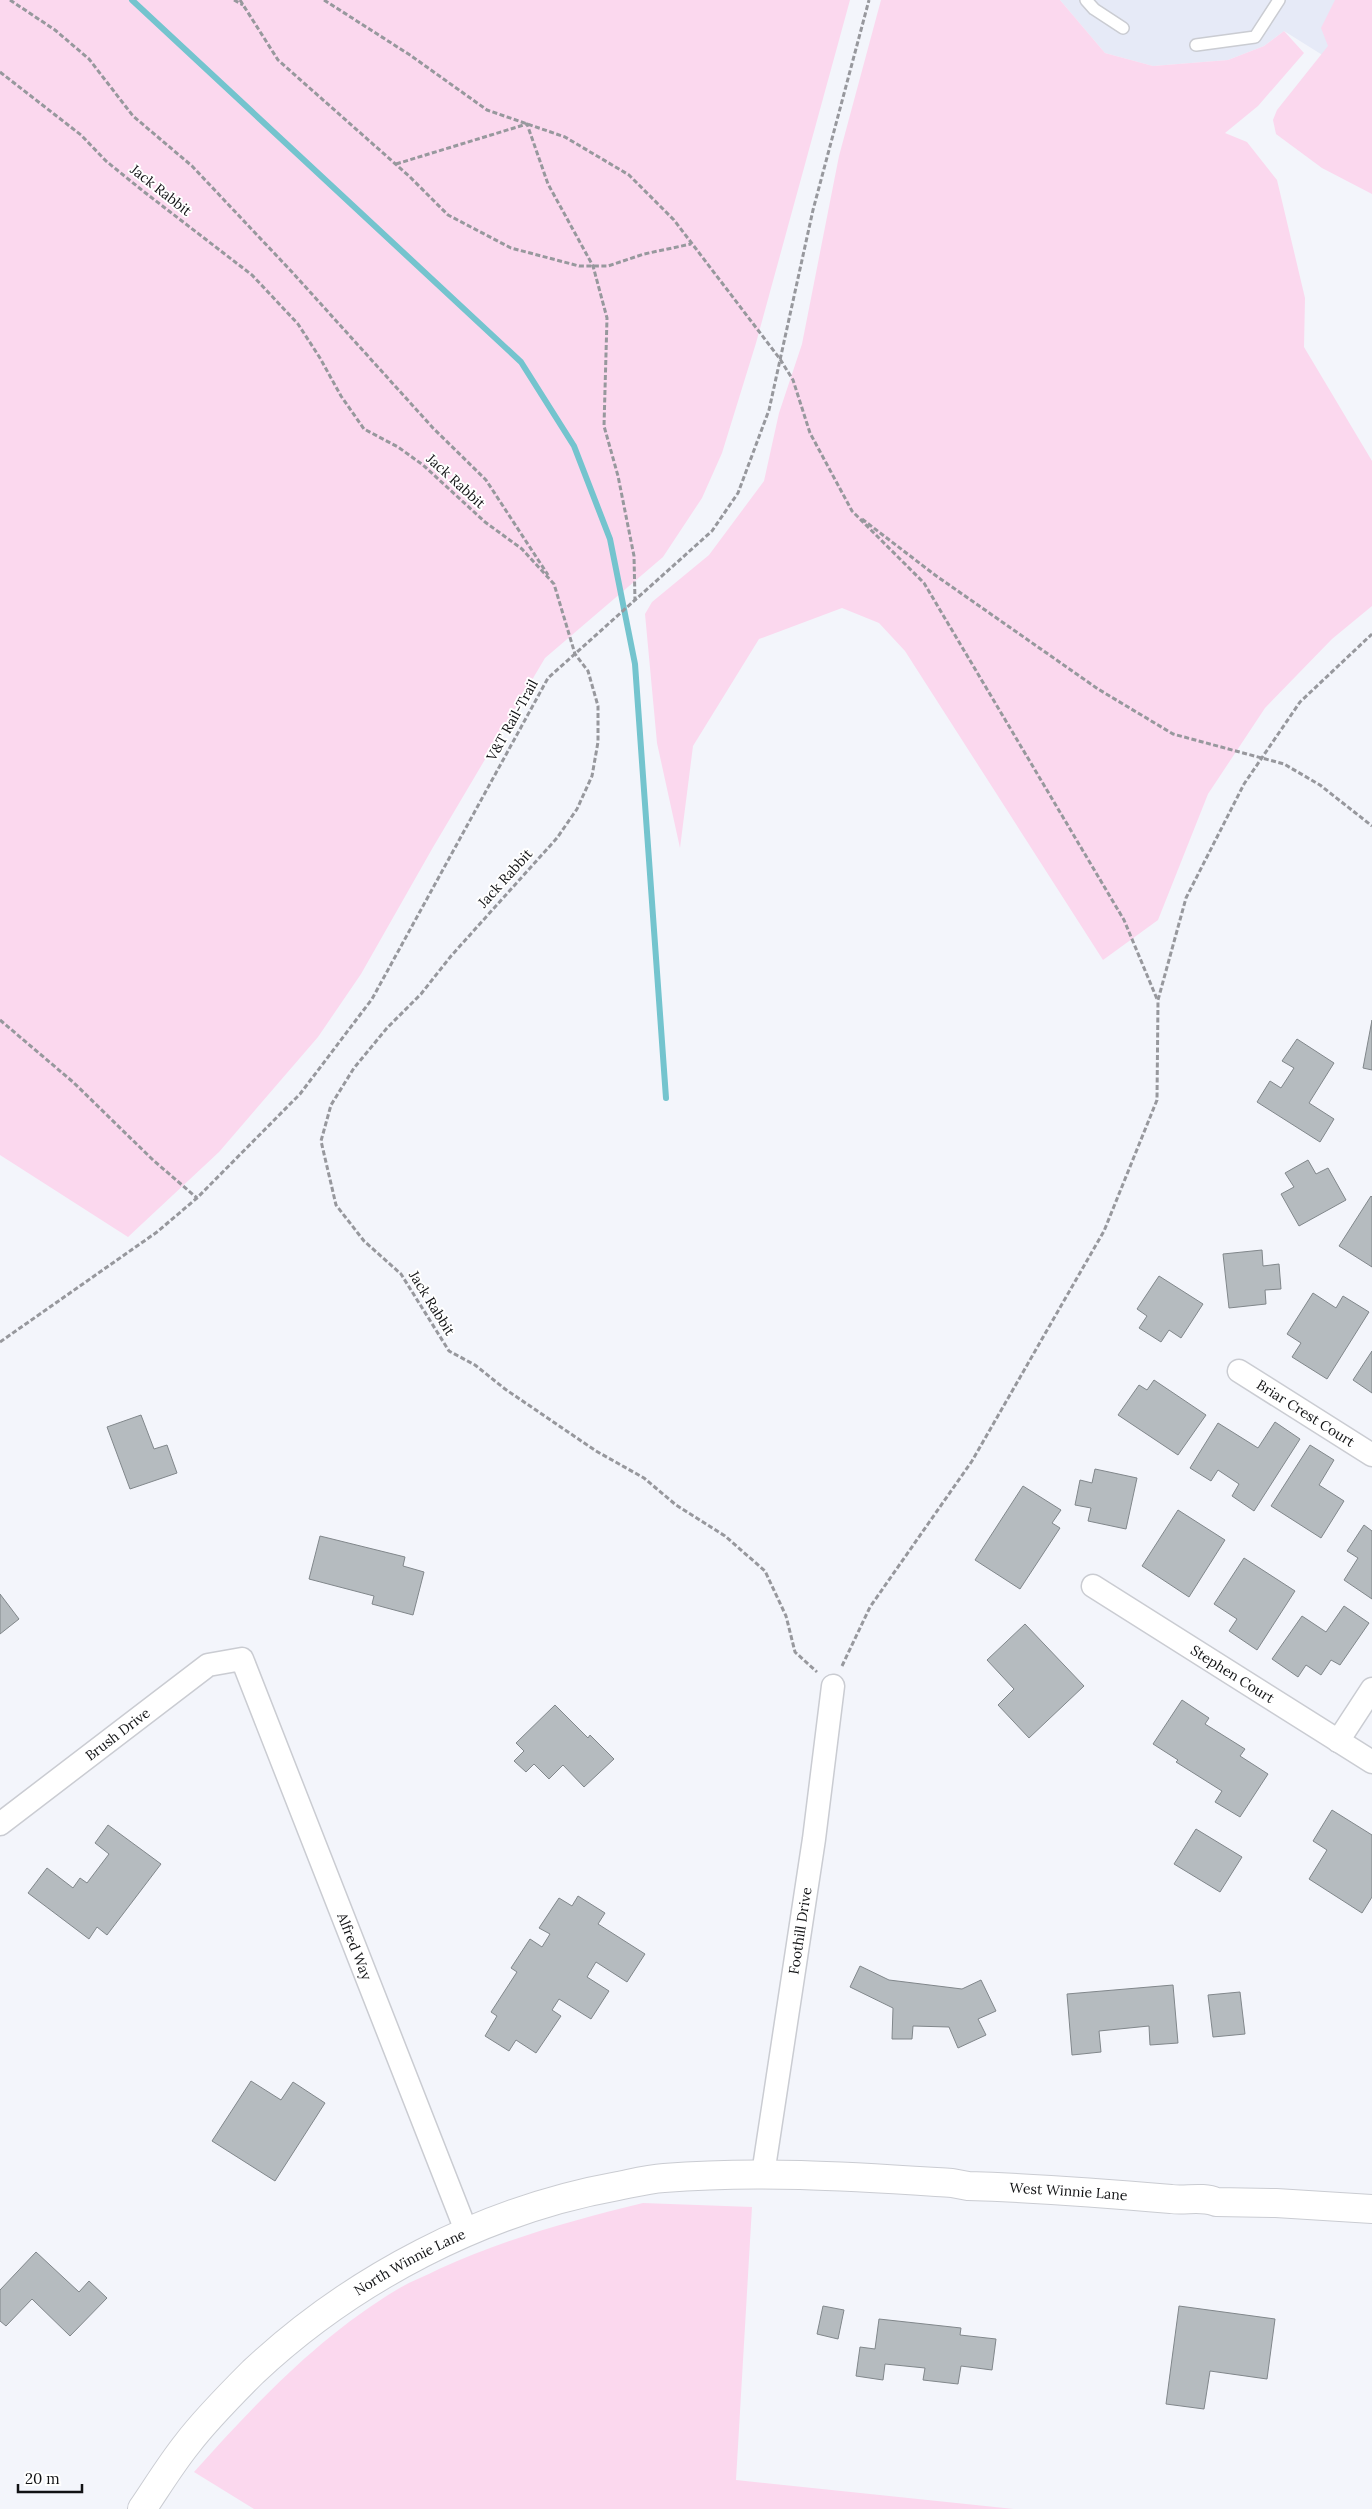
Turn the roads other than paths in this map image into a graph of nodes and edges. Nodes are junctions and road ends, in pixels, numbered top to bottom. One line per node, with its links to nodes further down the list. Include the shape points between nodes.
1 (1086, 0): 3 (lane)
2 (1278, 0): 4 (lane, via 1255,37)
3 (1123, 28)
4 (1196, 45)
5 (1239, 1371): 6 (street, Briar Crest Court)
6 (1372, 1455)
7 (1093, 1586): 11 (street, Stephen Court)
8 (242, 1659): 13 (street, Brush Drive, via 208,1665); 16 (street, Alfred Way)
9 (833, 1686): 14 (street, Foothill Drive, via 813,1849)
10 (1372, 1689): 11 (street)
11 (1338, 1741): 12 (street, Stephen Court)
12 (1372, 1762)
13 (0, 1824)
14 (764, 2174): 15 (street, West Winnie Lane); 16 (street, North Winnie Lane, via 662,2178 589,2191 525,2209)
15 (1372, 2209)
16 (467, 2234): 17 (street, North Winnie Lane, via 379,2278 320,2316 253,2372 187,2443)
17 (142, 2509)

